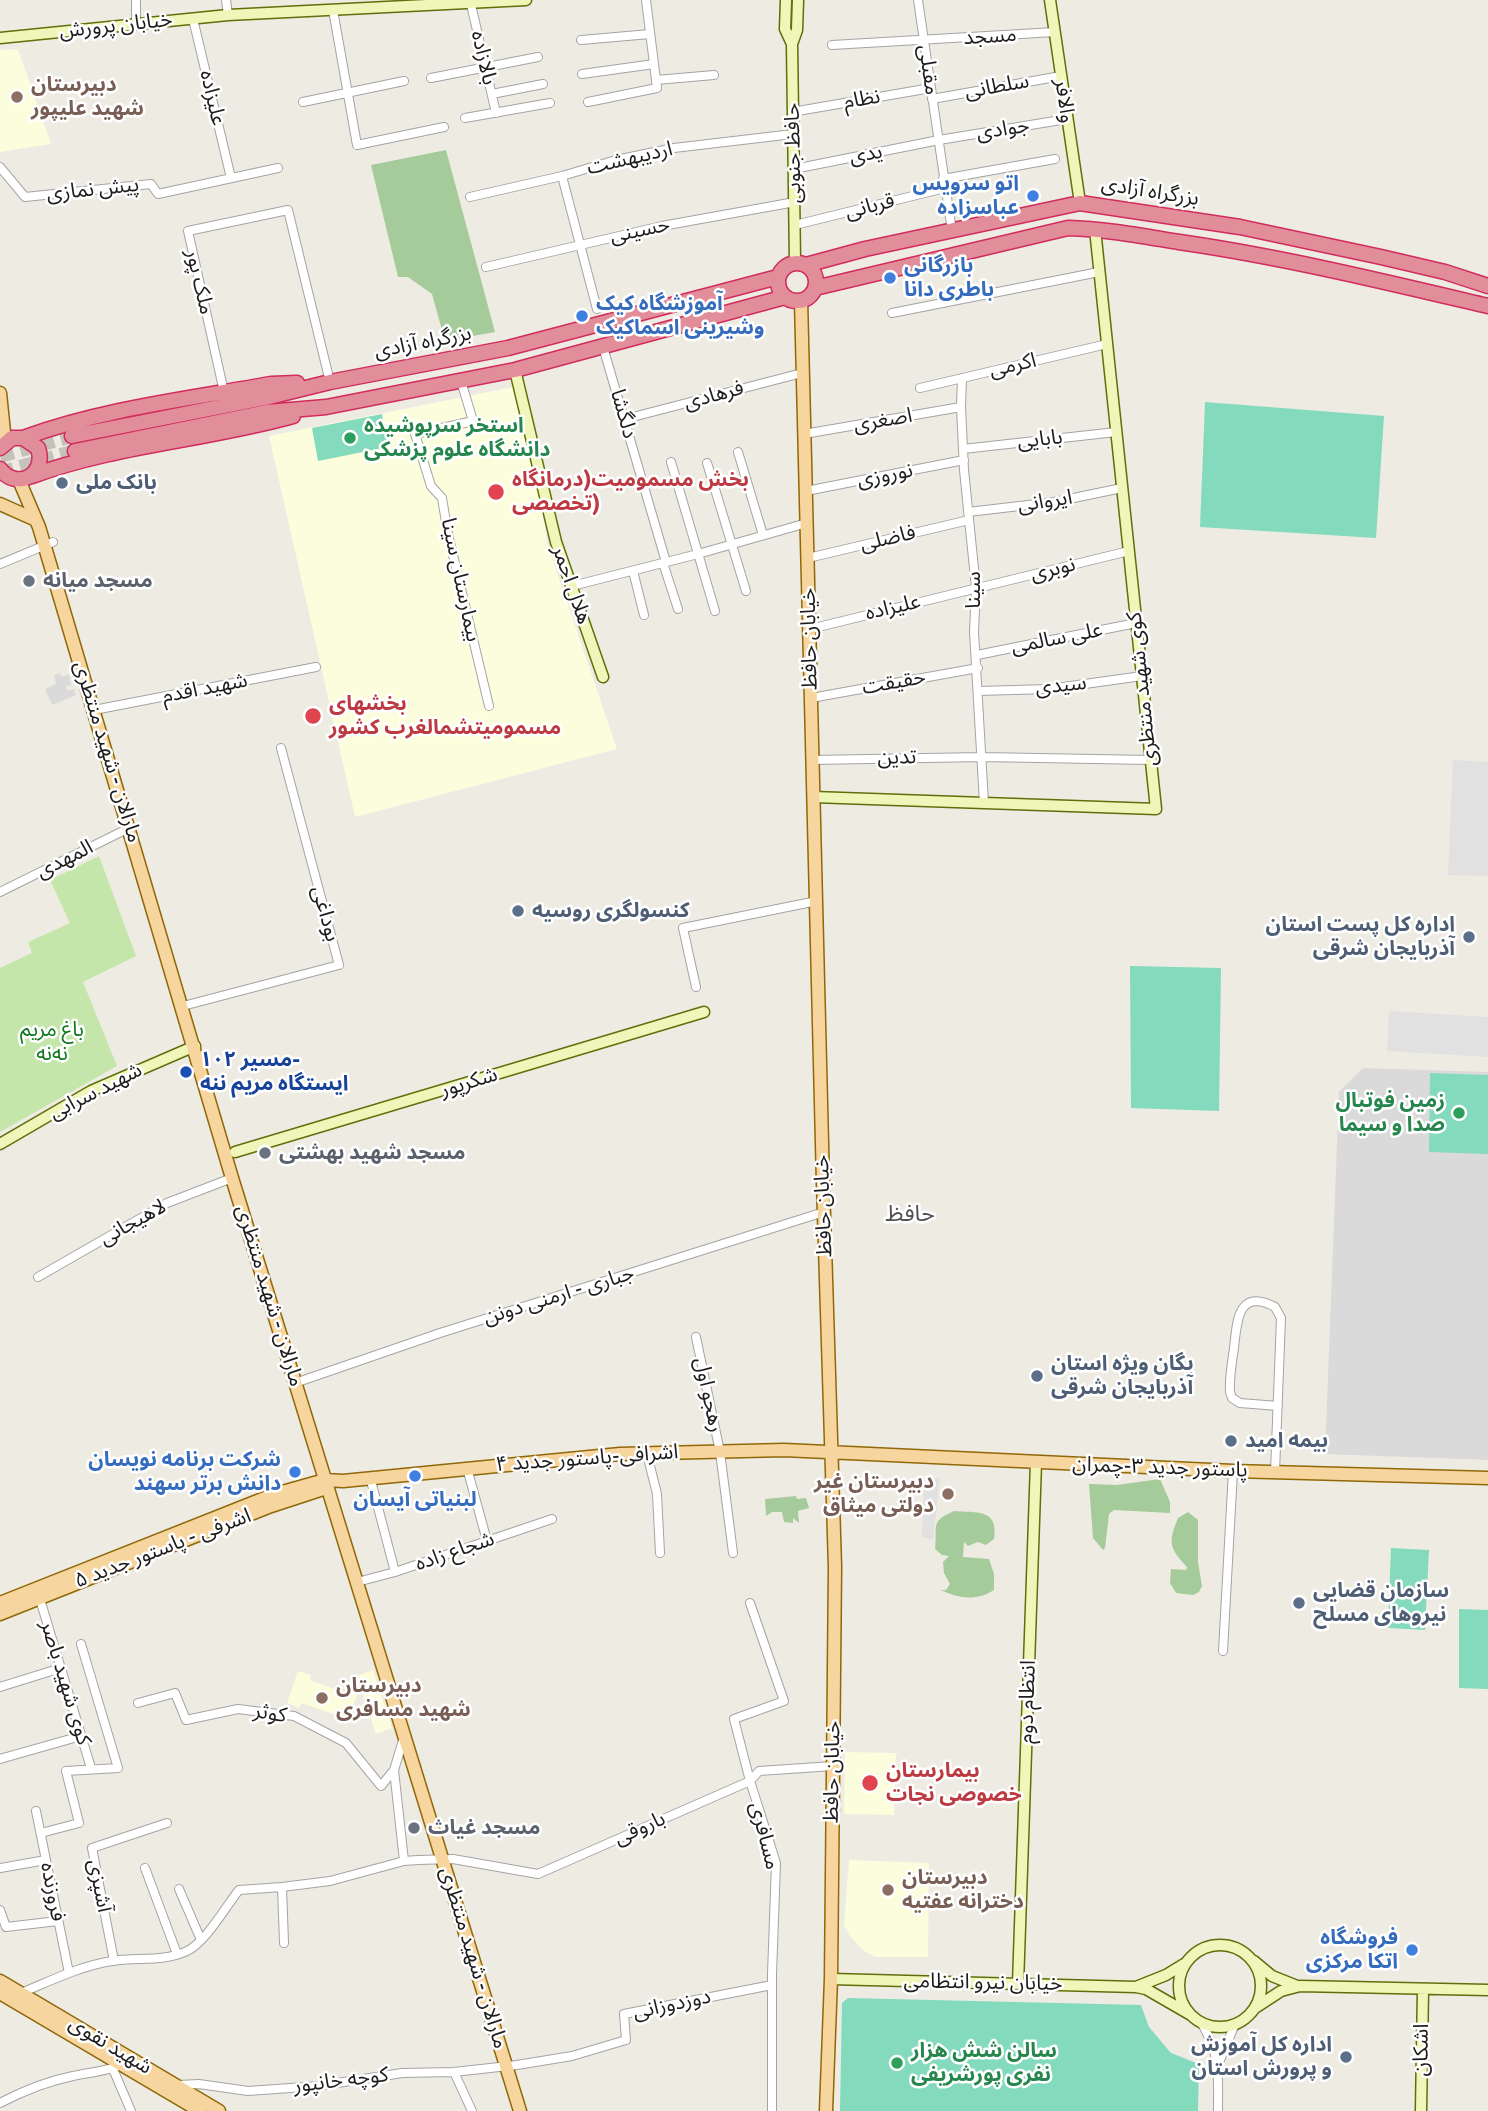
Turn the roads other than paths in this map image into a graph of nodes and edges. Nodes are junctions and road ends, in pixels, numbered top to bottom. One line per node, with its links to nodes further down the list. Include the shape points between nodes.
1 (136, 0): 13 (street)
2 (226, 0): 11 (street)
3 (526, 0): 9 (street, خیابان پرورش)
4 (646, 0): 15 (street)
5 (786, 0): 19 (street, حافظ جنوبی, via 785,29)
6 (798, 0): 19 (street, حافظ جنوبی)
7 (918, 0): 18 (street, مقبلی)
8 (1049, 0): 14 (street, والافر)
9 (471, 1): 10 (street, خیابان پرورش); 23 (street, بالازاده)
10 (332, 10): 11 (street, خیابان پرورش); 32 (street)
11 (228, 16): 12 (street, خیابان پرورش)
12 (193, 19): 13 (street, خیابان پرورش); 50 (street, علیزاده)
13 (136, 24): 16 (street, خیابان پرورش)
14 (1055, 32): 18 (street, مسجد); 26 (street, والافر)
15 (650, 34): 17 (street); 22 (street)
16 (0, 38)
17 (581, 40)
18 (924, 41): 20 (street, مسجد); 31 (street, مقبلی)
19 (792, 44): 38 (street, حافظ جنوبی)
20 (832, 45)
21 (538, 57): 23 (street)
22 (654, 64): 24 (street); 30 (street)
23 (485, 67): 27 (street); 33 (street, بالازاده)
24 (582, 74)
25 (714, 75): 30 (street)
26 (1061, 76): 34 (street, سلطانی); 41 (street, والافر)
27 (431, 78)
28 (404, 81): 32 (street)
29 (544, 84): 33 (street)
30 (657, 84): 36 (street)
31 (931, 88): 34 (street, مقبلی); 38 (street, نظام)
32 (347, 92): 35 (street); 42 (street, via 357,145)
33 (492, 94): 39 (street, بالازاده)
34 (932, 99): 44 (street, مقبلی)
35 (303, 102)
36 (588, 102)
37 (550, 103): 39 (street)
38 (792, 112): 43 (street, حافظ جنوبی)
39 (496, 113): 40 (street)
40 (465, 118)
41 (1067, 120): 44 (street, جوادی); 54 (street, والافر)
42 (444, 127)
43 (793, 134): 48 (street, حافظ جنوبی); 49 (street, اردیبهشت, via 674,148)
44 (939, 140): 48 (street, یدی); 51 (street, مقبلی)
45 (1055, 159): 51 (street, قربانی)
46 (0, 167): 50 (street, پیش نمازی, via 25,197 151,184 158,194)
47 (278, 168): 50 (street, پیش نمازی)
48 (794, 169): 53 (street, حافظ جنوبی)
49 (562, 176): 52 (street, اردیبهشت); 58 (street)
50 (231, 178)
51 (944, 183): 55 (street, قربانی); 57 (street, مقبلی)
52 (470, 197)
53 (795, 202): 55 (street, حافظ جنوبی); 58 (street, حسینی)
54 (1080, 202): 57 (highway, بزرگراه آزادی); 63 (highway, بزرگراه آزادی, via 1240,227 1445,272)
55 (795, 225): 59 (street, حافظ جنوبی)
56 (1095, 229): 61 (street, کوی شهید منتظری); 64 (highway, via 1068,228); 67 (highway, via 1293,262)
57 (952, 231): 59 (highway, بزرگراه آزادی)
58 (579, 243): 60 (street, حسینی); 68 (street)
59 (801, 264): 62 (highway, via 784,267); 64 (highway, via 815,275)
60 (486, 267)
61 (1100, 272): 69 (street); 70 (street, کوی شهید منتظری)
62 (778, 277): 65 (highway); 76 (highway, بزرگراه آزادی, via 508,348)
63 (1488, 286)
64 (815, 288): 66 (highway)
65 (785, 297): 66 (highway); 71 (highway)
66 (801, 300): 73 (main road, خیابان حافظ)
67 (1488, 306)
68 (597, 309)
69 (892, 313)
70 (1107, 344): 74 (street, اکرمی); 84 (street, کوی شهید منتظری)
71 (603, 347): 72 (highway); 82 (street, دلگشا)
72 (515, 370): 75 (highway); 114 (street, هلال احمر, via 556,542)
73 (802, 373): 82 (street, فرهادی); 85 (main road, خیابان حافظ)
74 (962, 378): 77 (street, اکرمی); 81 (street, سینا)
75 (461, 381): 80 (highway); 129 (street, بیمارستان سینا, via 473,421 415,434 431,486 442,498)
76 (330, 382): 78 (highway, via 271,384); 78 (street, ملک پور, via 288,210 188,231); 86 (highway, بزرگراه آزادی)
77 (919, 388)
78 (224, 392): 83 (highway)
79 (1, 398): 87 (main road); 88 (main road)
80 (326, 407): 90 (highway, via 267,412); 95 (highway)
81 (961, 407): 85 (street, اصغری); 89 (street, سینا)
82 (625, 419): 111 (street, دلگشا)
83 (44, 430): 87 (highway); 95 (highway, via 42,450)
84 (1116, 432): 89 (street, بابایی); 99 (street, کوی شهید منتظری)
85 (804, 434): 100 (main road, خیابان حافظ)
86 (72, 436)
87 (22, 437): 88 (highway); 97 (highway, via 40,454 39,466)
88 (2, 444)
89 (964, 449): 92 (street, سینا)
90 (75, 451)
91 (738, 452): 105 (street)
92 (964, 460): 100 (street, نوروزی); 102 (street, سینا)
93 (671, 462): 109 (street)
94 (707, 463): 107 (street)
95 (56, 467): 97 (highway)
96 (0, 469): 97 (highway)
97 (22, 479): 98 (highway); 103 (main road, مارالان - شهید منتظری)
98 (0, 484)
99 (1122, 488): 102 (street, ایروانی); 108 (street, کوی شهید منتظری)
100 (806, 491): 104 (main road, خیابان حافظ)
101 (0, 504): 103 (main road)
102 (969, 516): 110 (street, فاضلی); 115 (street, سینا)
103 (36, 520): 106 (main road, مارالان - شهید منتظری)
104 (807, 523): 105 (street); 110 (main road, خیابان حافظ)
105 (763, 535): 107 (street)
106 (49, 543): 112 (street); 130 (main road, مارالان - شهید منتظری)
107 (731, 545): 109 (street); 116 (street)
108 (1129, 551): 115 (street, نوبری); 120 (street, کوی شهید منتظری)
109 (698, 554): 111 (street); 118 (street)
110 (808, 558): 121 (main road, خیابان حافظ)
111 (665, 562): 113 (street); 117 (street, دلگشا)
112 (0, 564)
113 (633, 571): 114 (street); 119 (street)
114 (572, 586): 126 (street, هلال احمر)
115 (976, 589): 121 (street, علیزاده); 122 (street, سینا)
116 (746, 591)
117 (678, 609)
118 (715, 611)
119 (644, 615)
120 (1136, 623): 122 (street, علی سالمی); 125 (street, کوی شهید منتظری)
121 (810, 629): 128 (main road, خیابان حافظ)
122 (977, 655): 124 (street, سینا)
123 (316, 667): 130 (street, شهید اقدم)
124 (978, 668): 127 (street, سینا); 128 (street, حقیقت)
125 (1142, 676): 127 (street, سیدی, via 1049,689); 134 (street, کوی شهید منتظری)
126 (603, 677)
127 (979, 691): 132 (street, سینا)
128 (811, 698): 133 (main road, خیابان حافظ)
129 (489, 706)
130 (94, 710): 137 (main road, مارالان - شهید منتظری)
131 (281, 748): 141 (street, بوداغی, via 339,965)
132 (982, 757): 133 (street, تدین); 134 (street); 136 (street, سینا)
133 (812, 760): 135 (main road, خیابان حافظ)
134 (1151, 760): 136 (street, کوی شهید منتظری, via 1156,808)
135 (813, 797): 136 (street, کوی شهید منتظری); 139 (main road, خیابان حافظ)
136 (984, 803)
137 (129, 828): 138 (street, المهدی); 141 (main road, مارالان - شهید منتظری)
138 (0, 892)
139 (817, 901): 140 (street, via 682,928); 147 (main road, خیابان حافظ)
140 (696, 987)
141 (183, 1006): 143 (main road, مارالان - شهید منتظری)
142 (704, 1012): 145 (street, شکرپور)
143 (195, 1046): 144 (street, شهید سرابی, via 91,1091); 146 (main road, مارالان - شهید منتظری)
144 (0, 1144)
145 (235, 1152)
146 (232, 1178): 148 (street, لاهیجانی, via 167,1203); 150 (main road, مارالان - شهید منتظری)
147 (824, 1212): 150 (street, جباری - ارمنی دونن); 152 (main road, خیابان حافظ)
148 (38, 1277)
149 (696, 1338): 153 (street, رهجو اول)
150 (295, 1383): 161 (main road, مارالان - شهید منتظری)
151 (1278, 1406): 151 (street, via 1281,1318 1275,1307 1253,1302 1243,1307 1237,1318 1231,1398); 158 (street)
152 (832, 1451): 153 (main road, اشرافی-پاستور جدید ۴); 155 (main road, پاستور جدید ۳-چمران); 180 (main road, خیابان حافظ)
153 (720, 1452): 154 (main road, اشرافی-پاستور جدید ۴); 165 (street, رهجو اول)
154 (647, 1454): 156 (main road, اشرافی-پاستور جدید ۴); 164 (street, via 656,1494)
155 (1036, 1462): 157 (main road, پاستور جدید ۳-چمران); 205 (street, انتظام دوم)
156 (467, 1468): 159 (main road, اشرافی-پاستور جدید ۴); 163 (street)
157 (1233, 1471): 158 (main road, پاستور جدید ۳-چمران); 173 (street)
158 (1275, 1472): 160 (main road, پاستور جدید ۳-چمران)
159 (370, 1477): 161 (main road, اشرافی-پاستور جدید ۴); 166 (street)
160 (1488, 1478)
161 (327, 1484): 167 (main road, مارالان - شهید منتظری); 168 (main road, اشرفی - پاستور جدید ۵, via 275,1494)
162 (552, 1519): 163 (street, شجاع زاده)
163 (487, 1541): 166 (street, شجاع زاده)
164 (660, 1553)
165 (733, 1553)
166 (395, 1572): 167 (street, شجاع زاده)
167 (357, 1582): 178 (main road, مارالان - شهید منتظری)
168 (38, 1593): 169 (main road, اشرفی - پاستور جدید ۵); 171 (main road, اشرفی - پاستور جدید ۵); 174 (street, کوی شهید باصر)
169 (0, 1602)
170 (750, 1603): 183 (street, مسافری, via 784,1701 734,1719)
171 (0, 1614)
172 (81, 1644): 181 (street, via 118,1768)
173 (1223, 1651)
174 (61, 1668): 175 (street); 177 (street, کوی شهید باصر)
175 (0, 1687)
176 (138, 1703): 182 (street, کوثر, via 175,1693 187,1720 239,1709 294,1716 346,1743 381,1786)
177 (81, 1736): 179 (street); 181 (street, کوی شهید باصر)
178 (405, 1736): 182 (street); 187 (main road, مارالان - شهید منتظری)
179 (0, 1759)
180 (833, 1766): 183 (street, باروقی, via 759,1771); 203 (main road, خیابان حافظ)
181 (91, 1768): 186 (street, via 66,1771 79,1823)
182 (394, 1770): 189 (street)
183 (750, 1781): 187 (street, باروقی, via 538,1874); 206 (street, مسافری, via 776,1863)
184 (36, 1811): 186 (street, فروزنده)
185 (167, 1823): 200 (street, آشپزی, via 92,1848)
186 (41, 1833): 188 (street, فروزنده)
187 (443, 1859): 189 (street, باروقی); 216 (main road, مارالان - شهید منتظری)
188 (46, 1860): 190 (street); 195 (street, فروزنده)
189 (404, 1861): 192 (street, باروقی, via 330,1881)
190 (0, 1868)
191 (145, 1868): 198 (street)
192 (282, 1887): 196 (street, باروقی, via 239,1889); 197 (street)
193 (179, 1889): 196 (street)
194 (0, 1910): 195 (street, via 6,1927)
195 (58, 1921): 202 (street, فروزنده)
196 (201, 1940): 198 (street)
197 (284, 1943)
198 (177, 1954): 200 (street)
199 (1248, 1957): 201 (street, via 1216,1945); 207 (street, via 1272,1976); 213 (street, via 1261,1988)
200 (114, 1961): 202 (street)
201 (1186, 1962): 208 (street, خیابان نیرو انتظامی); 214 (street, via 1179,1984 1184,2006)
202 (69, 1973): 212 (street)
203 (831, 1979): 205 (street, خیابان نیرو انتظامی); 228 (main road, خیابان حافظ)
204 (0, 1981): 212 (main road, شهید نقوی)
205 (1018, 1984): 208 (street, خیابان نیرو انتظامی)
206 (772, 1985): 216 (street, دوزدوزانی, via 624,2014 626,2040 572,2056); 227 (street, مسافری)
207 (1300, 1986): 209 (street); 213 (street, via 1281,1991)
208 (1136, 1987): 214 (street, خیابان نیرو انتظامی)
209 (1423, 1989): 210 (street); 230 (street, اشکان)
210 (1488, 1990)
211 (0, 1993): 217 (main road, شهید نقوی)
212 (21, 1993): 220 (main road, شهید نقوی)
213 (1253, 2010): 215 (street)
214 (1196, 2019): 215 (street, via 1212,2026); 218 (street, via 1213,2044)
215 (1235, 2024): 218 (street)
216 (512, 2066): 219 (street, کوچه خانپور); 226 (main road, مارالان - شهید منتظری)
217 (118, 2067): 221 (street, via 31,2088); 222 (street); 223 (main road, شهید نقوی)
218 (1219, 2067): 229 (street)
219 (454, 2072): 220 (street, کوچه خانپور, via 402,2073 248,2091); 225 (street)
220 (176, 2085): 224 (main road, شهید نقوی)
221 (0, 2104)
222 (131, 2111)
223 (200, 2111)
224 (219, 2111)
225 (472, 2111)
226 (520, 2111)
227 (772, 2111)
228 (826, 2111)
229 (1218, 2111)
230 (1421, 2111)

